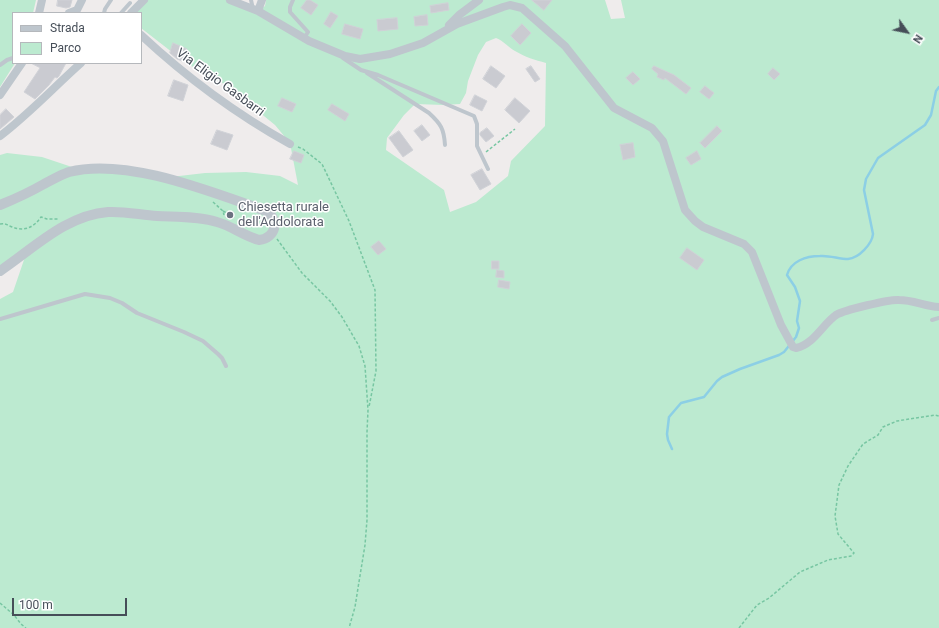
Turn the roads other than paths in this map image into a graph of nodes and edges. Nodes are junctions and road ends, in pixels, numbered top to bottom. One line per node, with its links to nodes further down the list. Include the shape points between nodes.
1 (42, 0): 12 (street)
2 (82, 0): 13 (street, via 77,10)
3 (111, 0): 14 (lane)
4 (144, 0): 16 (street)
5 (230, 0): 11 (street)
6 (251, 0): 11 (lane)
7 (262, 0): 11 (street)
8 (293, 0): 19 (lane, via 290,12 308,32)
9 (479, 0): 17 (street)
10 (130, 3): 15 (lane)
11 (256, 10): 19 (street)
12 (39, 12)
13 (72, 12)
14 (104, 12)
15 (121, 12)
16 (132, 12)
17 (440, 33): 20 (street, via 423,43 390,54 360,59); 33 (street, via 457,24 510,5 522,8 528,13 565,46 614,108 652,128 663,141 685,210 695,221 703,227 744,244 752,252 781,326 793,347 807,344 832,319 847,311 899,300)
18 (142, 37): 28 (street, Via Eligio Gasbarri, via 178,68 258,126)
19 (304, 38): 20 (street)
20 (332, 51): 25 (lane)
21 (12, 58): 24 (lane)
22 (21, 64): 26 (street)
23 (80, 64): 27 (street, via 31,111)
24 (0, 65)
25 (361, 70): 29 (lane, via 437,120 444,134); 30 (lane, via 474,116 477,124 477,146)
26 (0, 95)
27 (0, 136)
28 (290, 144)
29 (445, 145)
30 (488, 168)
31 (0, 205): 32 (street, via 66,173 107,168 162,178 266,211 274,218 275,223 272,233 259,240 226,225 201,219 119,212 99,213 56,230)
32 (0, 272)
33 (939, 306)
34 (939, 318): 36 (lane)
35 (0, 319): 37 (lane, via 85,294 110,298 137,313 203,341 222,358)
36 (932, 320)
37 (226, 366)

